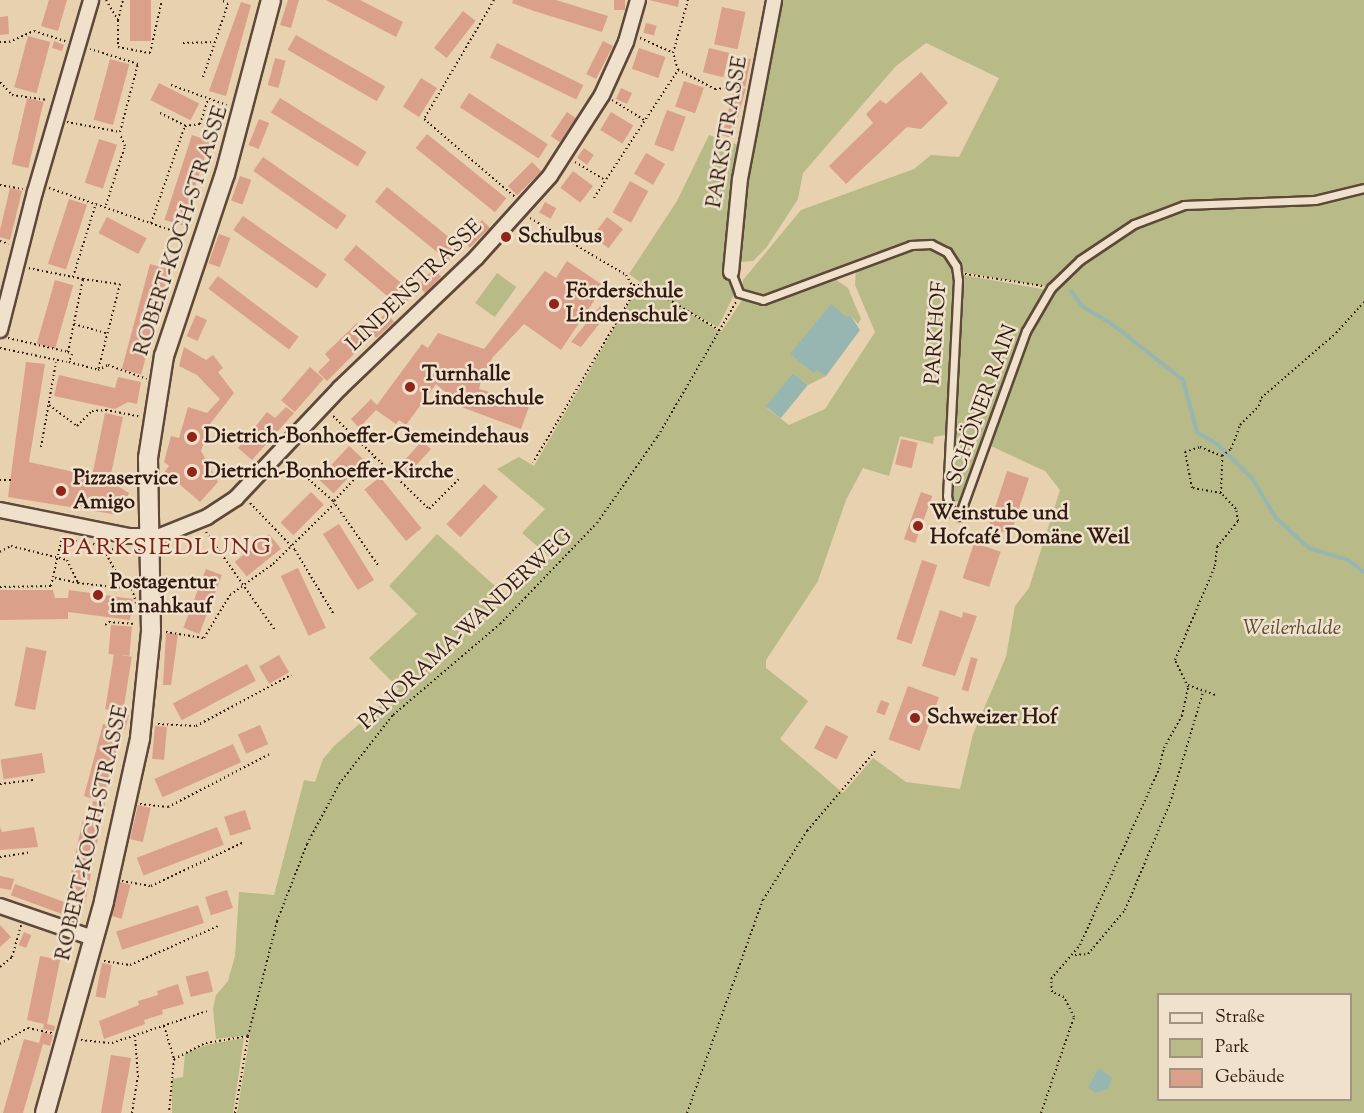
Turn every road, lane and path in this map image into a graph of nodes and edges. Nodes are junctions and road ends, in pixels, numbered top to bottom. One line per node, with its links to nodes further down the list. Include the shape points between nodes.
1 (91, 0): 16 (street)
2 (108, 0): 11 (path)
3 (123, 0): 11 (path)
4 (162, 0): 11 (path, via 150,53 118,47)
5 (221, 0): 14 (path, via 228,4)
6 (271, 0): 26 (street, ROBERT-KOCH-STRASSE)
7 (494, 0): 40 (path, via 424,119)
8 (638, 0): 12 (street, LINDENSTRASSE)
9 (687, 0): 17 (path)
10 (774, 0): 44 (street, PARKSTRASSE, via 738,189)
11 (118, 20)
12 (629, 33): 17 (path); 23 (street, LINDENSTRASSE)
13 (0, 42): 16 (path, via 33,31)
14 (215, 42): 15 (path); 19 (path)
15 (183, 43)
16 (78, 45): 25 (street); 31 (path, via 138,63)
17 (673, 53): 18 (path)
18 (678, 70): 22 (path, via 715,89); 29 (path)
19 (203, 77)
20 (0, 82): 25 (path, via 12,95)
21 (171, 85): 24 (path)
22 (734, 85)
23 (602, 95): 29 (path); 32 (street, LINDENSTRASSE)
24 (208, 100): 26 (path); 30 (path, via 200,124)
25 (60, 103): 28 (street)
26 (244, 110): 42 (street, ROBERT-KOCH-STRASSE)
27 (160, 113): 30 (path)
28 (56, 120): 31 (path); 35 (street)
29 (645, 121): 33 (path)
30 (185, 126): 41 (path)
31 (120, 132): 39 (path, via 124,146)
32 (565, 155): 33 (path); 40 (street, LINDENSTRASSE)
33 (604, 180): 37 (path)
34 (0, 185): 35 (path)
35 (36, 188): 38 (path); 43 (street)
36 (1364, 188): 78 (lane, SCHÖNER RAIN, via 1315,200 1184,206 1134,224 1080,260 1051,288 1026,331 992,419 963,511)
37 (594, 198)
38 (96, 203): 39 (path); 46 (path)
39 (106, 205): 41 (path)
40 (523, 208): 48 (path, via 626,275); 64 (street, LINDENSTRASSE)
41 (151, 224): 42 (path)
42 (202, 241): 62 (street, ROBERT-KOCH-STRASSE, via 171,327)
43 (17, 265): 46 (path); 53 (street)
44 (731, 272): 50 (lane)
45 (958, 273): 49 (path); 50 (lane, PARKHOF, via 951,256 942,248 917,244 781,296 756,300); 78 (lane, PARKHOF, via 947,460 948,505)
46 (73, 277): 47 (path)
47 (83, 279): 52 (path); 55 (path, via 120,284)
48 (633, 285): 54 (path, via 645,285); 70 (path, via 632,296)
49 (1040, 285)
50 (739, 293): 54 (path, PANORAMA-WANDERWEG)
51 (1364, 302): 68 (path, via 1336,333 1261,398)
52 (74, 324): 55 (path); 58 (path)
53 (0, 330)
54 (720, 330): 121 (path, PANORAMA-WANDERWEG, via 658,436 580,544 500,624 393,715 347,771 318,821 290,885)
55 (108, 334): 61 (path)
56 (0, 336): 58 (path)
57 (0, 348): 59 (path)
58 (68, 352): 60 (path, via 72,354)
59 (56, 362): 60 (path); 63 (path)
60 (69, 362): 61 (path)
61 (98, 370): 62 (path, via 108,365)
62 (159, 381): 65 (street, ROBERT-KOCH-STRASSE)
63 (49, 405): 65 (path, via 77,426 92,411); 66 (path)
64 (322, 406): 67 (street, LINDENSTRASSE); 69 (path)
65 (153, 418): 82 (street, ROBERT-KOCH-STRASSE, via 148,458)
66 (41, 447)
67 (279, 453): 75 (street, LINDENSTRASSE); 76 (path)
68 (1222, 456): 74 (path); 74 (path, via 1200,447 1185,452 1192,488)
69 (375, 457): 71 (path, via 429,509); 76 (path)
70 (533, 463)
71 (459, 479)
72 (0, 480): 73 (path)
73 (13, 480)
74 (1221, 493): 97 (path, via 1236,509 1238,521 1216,547 1215,566 1175,660)
75 (242, 494): 79 (street, LINDENSTRASSE); 83 (path)
76 (334, 503): 83 (path); 87 (path)
77 (0, 510): 80 (street)
78 (957, 516)
79 (200, 521): 82 (street, LINDENSTRASSE); 91 (path)
80 (66, 523): 81 (path); 82 (street)
81 (62, 538): 84 (path); 86 (path)
82 (149, 545): 84 (path); 94 (street, ROBERT-KOCH-STRASSE)
83 (292, 546): 91 (path); 92 (path)
84 (103, 547): 89 (path, via 124,587)
85 (0, 552): 86 (path, via 11,546)
86 (56, 556): 88 (path); 89 (path, via 67,560)
87 (378, 564)
88 (56, 578): 89 (path); 90 (path, via 51,586)
89 (78, 583)
90 (0, 587)
91 (244, 587): 94 (path, via 229,597 202,639); 95 (path)
92 (333, 612)
93 (105, 625): 94 (path, via 109,622)
94 (151, 628): 100 (street, ROBERT-KOCH-STRASSE)
95 (274, 630)
96 (291, 675): 100 (path, via 196,726)
97 (1187, 685): 98 (path); 114 (path, via 1182,716 1164,748 1159,769)
98 (1203, 692): 99 (path); 114 (path, via 1170,803 1125,910 1088,954)
99 (1216, 695)
100 (142, 722): 105 (street, ROBERT-KOCH-STRASSE)
101 (875, 751): 128 (path, via 807,831 763,900)
102 (270, 754): 105 (path, via 168,807)
103 (35, 780): 104 (path)
104 (0, 784)
105 (126, 802): 109 (street, ROBERT-KOCH-STRASSE)
106 (244, 842): 109 (path, via 149,886)
107 (31, 852): 108 (path)
108 (0, 857)
109 (110, 878): 113 (street, ROBERT-KOCH-STRASSE)
110 (0, 906): 111 (street)
111 (24, 915): 113 (street); 116 (path, via 12,957)
112 (218, 926): 115 (path, via 130,965)
113 (93, 938): 115 (street, ROBERT-KOCH-STRASSE)
114 (1075, 955): 129 (path, via 1051,982 1051,991 1064,997 1074,1019)
115 (88, 957): 119 (street, ROBERT-KOCH-STRASSE)
116 (0, 967)
117 (207, 1011): 118 (path)
118 (164, 1026): 120 (path); 123 (path)
119 (66, 1036): 120 (path, via 96,1045); 122 (path, via 31,1028 18,1031); 124 (street, ROBERT-KOCH-STRASSE)
120 (135, 1036): 125 (path, via 138,1077)
121 (248, 1036): 123 (path, via 206,1043); 127 (path, PANORAMA-WANDERWEG)
122 (0, 1044)
123 (174, 1059): 126 (path)
124 (45, 1113)
125 (132, 1113)
126 (169, 1113)
127 (235, 1113)
128 (687, 1113)
129 (1041, 1113)

